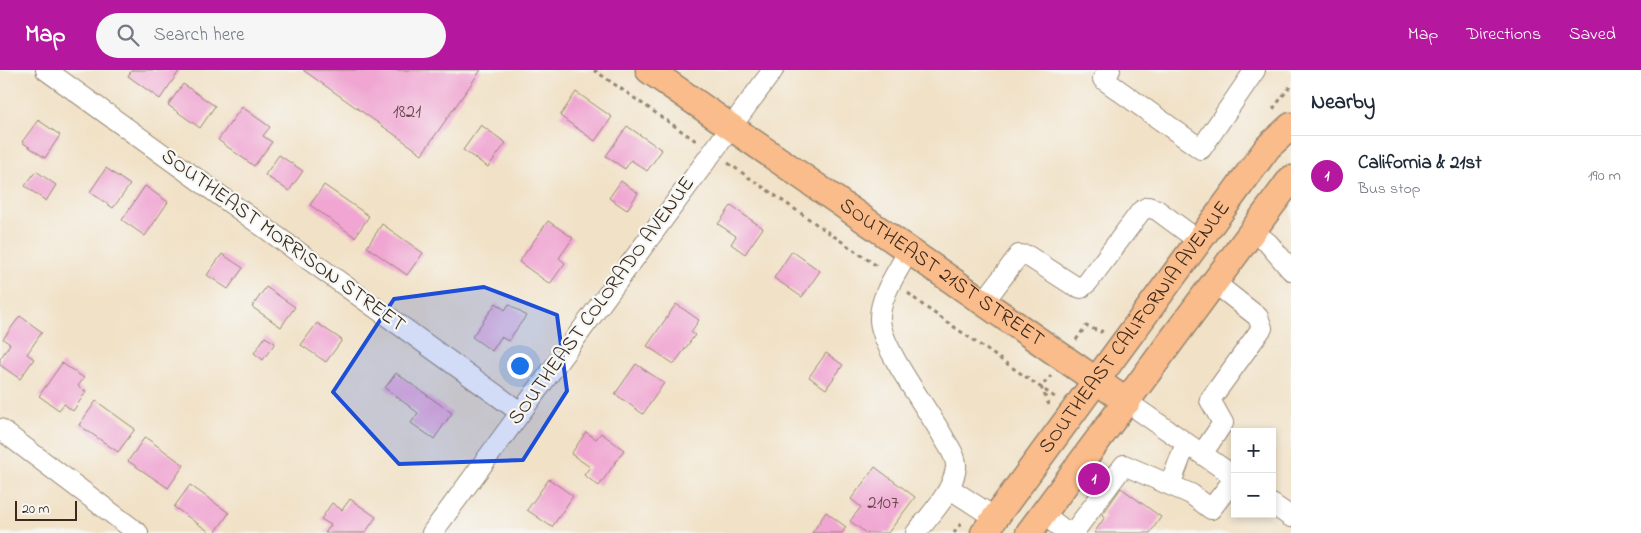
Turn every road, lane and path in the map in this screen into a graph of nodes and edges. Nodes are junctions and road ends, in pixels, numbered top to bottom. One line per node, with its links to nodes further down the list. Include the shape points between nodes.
1 (46, 70): 21 (street, SOUTHEAST MORRISON STREET)
2 (594, 70): 9 (path)
3 (649, 70): 8 (main road, SOUTHEAST 21ST STREET)
4 (773, 70): 8 (street, SOUTHEAST COLORADO AVENUE)
5 (1110, 70): 6 (street, via 1103,79 1201,149)
6 (1253, 71)
7 (1291, 126): 12 (main road, SOUTHEAST CALIFORNIA AVENUE, via 1268,147)
8 (731, 127): 9 (street, SOUTHEAST COLORADO AVENUE); 13 (main road, SOUTHEAST 21ST STREET)
9 (712, 152): 15 (path); 21 (street, SOUTHEAST COLORADO AVENUE)
10 (1291, 179): 11 (main road, SOUTHEAST CALIFORNIA AVENUE)
11 (1253, 231): 14 (street); 16 (main road, SOUTHEAST CALIFORNIA AVENUE)
12 (1198, 241): 17 (street, via 1157,210 1148,207 1141,211 1081,288 1028,256 1019,255); 18 (main road, SOUTHEAST CALIFORNIA AVENUE)
13 (909, 250): 15 (street); 17 (main road, SOUTHEAST 21ST STREET)
14 (1291, 270)
15 (893, 280): 20 (path, via 924,306); 28 (street, via 884,298 880,319 884,341 932,415 954,457 956,467)
16 (1215, 283): 19 (main road, SOUTHEAST CALIFORNIA AVENUE); 24 (street, via 1258,317 1262,328 1210,400 1223,423)
17 (984, 302): 18 (main road, SOUTHEAST 21ST STREET)
18 (1096, 380): 19 (main road, SOUTHEAST 21ST STREET); 20 (main road, SOUTHEAST CALIFORNIA AVENUE)
19 (1127, 402): 23 (street, SOUTHEAST 21ST STREET); 31 (main road, SOUTHEAST CALIFORNIA AVENUE)
20 (1074, 411): 32 (main road, SOUTHEAST CALIFORNIA AVENUE)
21 (520, 412): 34 (street, SOUTHEAST COLORADO AVENUE)
22 (0, 429): 33 (street)
23 (1186, 443): 24 (street, SOUTHEAST 21ST STREET); 27 (street)
24 (1202, 454): 25 (street, SOUTHEAST 21ST STREET)
25 (1231, 474)
26 (1231, 482): 27 (street, via 1211,509 1191,494)
27 (1170, 485): 37 (street, via 1124,464)
28 (949, 488): 32 (street); 35 (street)
29 (1276, 507): 30 (street)
30 (1291, 517)
31 (1036, 523): 36 (street)
32 (990, 526)
33 (138, 533)
34 (432, 533)
35 (916, 533)
36 (1068, 533)
37 (1073, 533)

